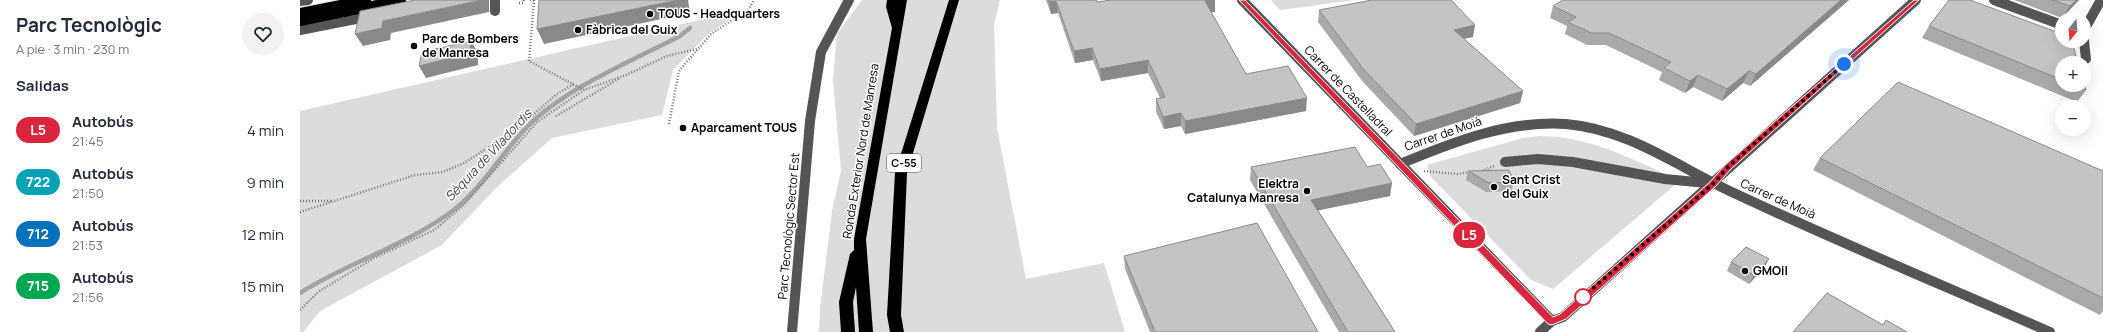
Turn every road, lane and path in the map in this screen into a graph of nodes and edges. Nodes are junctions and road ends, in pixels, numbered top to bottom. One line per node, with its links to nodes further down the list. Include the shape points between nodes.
1 (308, 0): 19 (street)
2 (346, 0): 20 (main road)
3 (366, 0): 22 (main road)
4 (401, 0): 25 (main road)
5 (495, 0): 21 (street)
6 (519, 0): 7 (path, via 519,3 524,3)
7 (524, 0)
8 (530, 0): 9 (path)
9 (534, 0): 31 (path, via 529,61)
10 (754, 0): 29 (path, via 748,10 712,34)
11 (849, 0): 46 (street, Parc Tecnològic Sector Est, via 820,52 810,121)
12 (892, 0): 28 (highway, via 891,7)
13 (902, 0): 28 (highway, Ronda Exterior Nord de Manresa / C-55)
14 (954, 0): 44 (highway, C-55, via 901,173)
15 (1242, 0): 36 (street, Carrer de Castelladral)
16 (1916, 0): 38 (street, via 1728,167)
17 (1994, 0): 26 (street)
18 (2102, 0): 24 (street)
19 (300, 1)
20 (300, 9)
21 (495, 11)
22 (300, 13)
23 (380, 14): 27 (street)
24 (2091, 18)
25 (300, 21)
26 (2055, 22)
27 (300, 30)
28 (897, 31): 42 (highway, Ronda Exterior Nord de Manresa / C-55)
29 (697, 49): 30 (path, via 667,56); 34 (path, via 679,71)
30 (626, 75): 32 (path); 33 (path)
31 (575, 85): 32 (path); 40 (path, via 557,94 516,130 464,163 443,172 415,174)
32 (583, 89): 43 (path, via 537,122 462,207 434,230 368,262 318,292)
33 (556, 116)
34 (669, 124)
35 (1505, 162): 37 (path, via 1483,171 1457,174); 38 (street, via 1573,162)
36 (1400, 164): 38 (street, Carrer de Moià, via 1464,138 1519,124 1566,124 1591,127 1621,137); 45 (street, Carrer de Castelladral)
37 (1424, 171)
38 (1713, 184): 45 (street, via 1563,317); 52 (street, Carrer de Moià)
39 (300, 201): 40 (path)
40 (333, 201): 41 (path)
41 (300, 212)
42 (860, 239): 47 (highway, via 846,302); 48 (highway, Ronda Exterior Nord de Manresa / C-55)
43 (300, 310)
44 (894, 315): 49 (highway, C-55); 50 (highway)
45 (1552, 321): 51 (street)
46 (792, 332)
47 (848, 332)
48 (866, 332)
49 (897, 332)
50 (901, 332)
51 (1540, 332)
52 (2050, 332)

